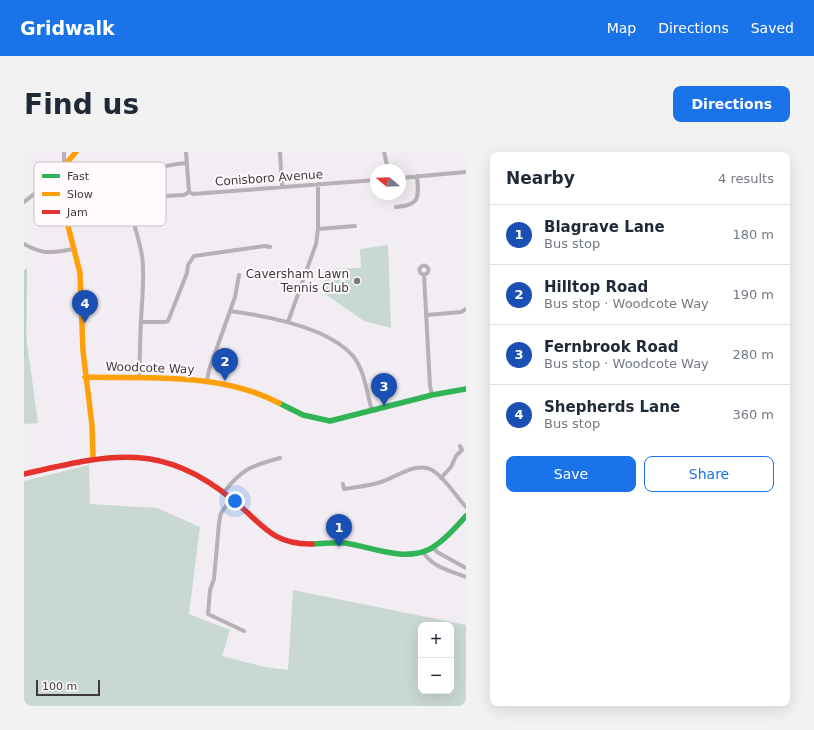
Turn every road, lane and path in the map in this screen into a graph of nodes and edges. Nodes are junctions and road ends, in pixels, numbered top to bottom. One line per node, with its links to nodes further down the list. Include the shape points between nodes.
1 (76, 152): 5 (street)
2 (186, 152): 6 (street)
3 (280, 152): 14 (street)
4 (384, 152): 7 (street)
5 (67, 162)
6 (186, 163): 8 (street); 15 (street)
7 (387, 164)
8 (166, 165)
9 (466, 172): 10 (street)
10 (417, 176): 11 (street); 19 (street, via 417,199 408,206)
11 (406, 177)
12 (370, 180): 13 (street, Conisboro Avenue)
13 (318, 184): 14 (street, Conisboro Avenue); 23 (street)
14 (282, 186): 15 (street, Conisboro Avenue, via 193,194)
15 (189, 192): 17 (street, Conisboro Avenue, via 184,195)
16 (34, 194): 18 (street)
17 (166, 196)
18 (24, 202)
19 (396, 207)
20 (68, 226): 26 (street)
21 (135, 226): 32 (street, via 142,256)
22 (355, 226): 23 (street)
23 (318, 229): 33 (street, via 316,242)
24 (24, 244): 26 (street, via 44,253)
25 (270, 247): 32 (street, via 194,256 188,265 168,321)
26 (75, 249): 34 (street, via 80,273)
27 (239, 275): 30 (street)
28 (424, 275): 31 (street)
29 (466, 309): 31 (street, via 461,312)
30 (230, 311): 33 (street); 36 (street)
31 (427, 315): 38 (street)
32 (141, 322): 35 (street)
33 (288, 322): 39 (street, via 314,331 340,345 353,357 362,375)
34 (86, 377): 35 (street, Woodcote Way); 42 (street)
35 (139, 378): 36 (street, Woodcote Way)
36 (207, 381): 39 (street, Woodcote Way, via 250,390 299,415 315,420 330,421)
37 (466, 389): 38 (street, Woodcote Way)
38 (432, 395): 39 (street, Woodcote Way)
39 (372, 411)
40 (462, 450): 46 (street)
41 (271, 454): 44 (street)
42 (93, 458): 45 (street); 48 (street, via 121,456 152,459 192,473)
43 (280, 458): 44 (street)
44 (273, 460): 48 (street, via 252,466 240,474)
45 (24, 474)
46 (441, 478): 47 (street, via 434,471 418,468 382,482); 50 (street)
47 (344, 489)
48 (223, 492): 49 (street)
49 (231, 499): 53 (street, via 265,530 290,542 344,543 410,554); 56 (street, via 221,513 218,523 214,579 210,590 208,614)
50 (466, 507)
51 (466, 516): 52 (street)
52 (433, 547): 53 (street); 54 (street)
53 (423, 552): 55 (street, via 446,570)
54 (466, 568)
55 (466, 577)
56 (244, 631)

